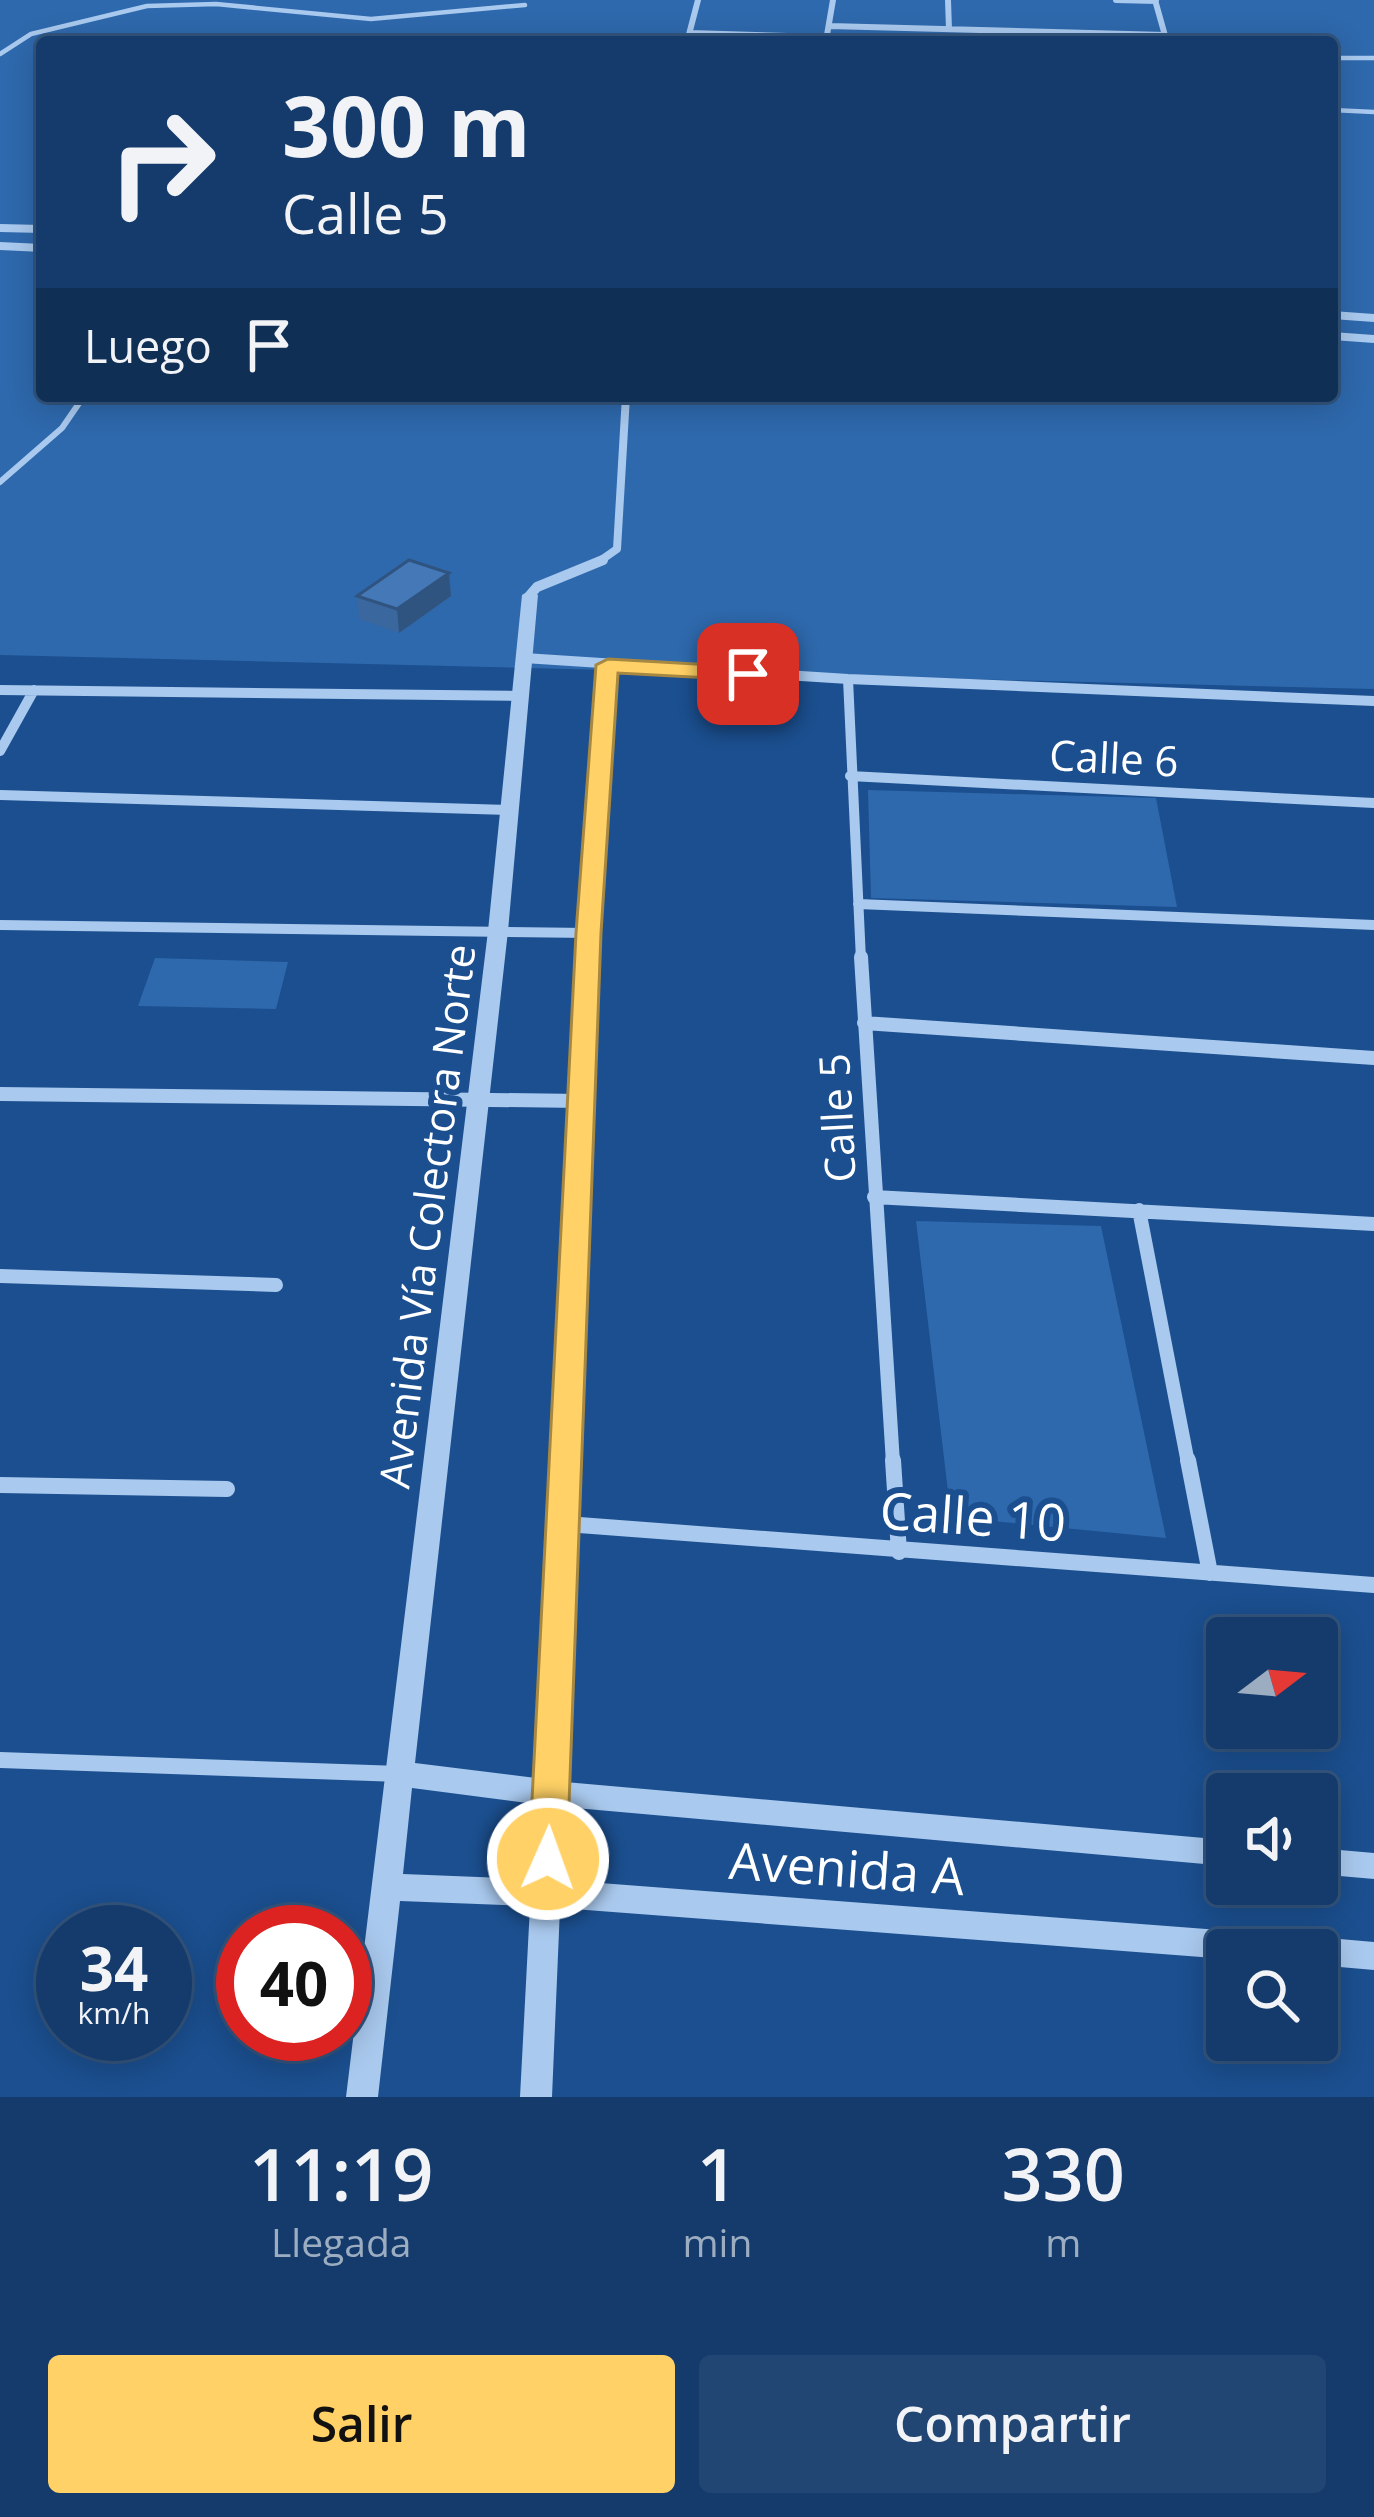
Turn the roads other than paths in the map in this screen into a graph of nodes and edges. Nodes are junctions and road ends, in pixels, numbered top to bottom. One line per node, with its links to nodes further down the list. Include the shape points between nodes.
1 (698, 0): 9 (street)
2 (833, 0): 7 (street)
3 (948, 0): 8 (street)
4 (1116, 0): 5 (street)
5 (1155, 0): 12 (street)
6 (525, 5): 13 (lane, via 371,19 147,6 31,34)
7 (829, 26): 8 (street); 10 (street)
8 (949, 29): 11 (street)
9 (689, 36)
10 (823, 36)
11 (1101, 36)
12 (1165, 36)
13 (0, 54)
14 (1338, 58): 15 (lane)
15 (1374, 58)
16 (1338, 110): 17 (lane)
17 (1374, 112)
18 (0, 228): 19 (street)
19 (36, 229)
20 (0, 246): 21 (street)
21 (36, 248)
22 (1338, 315): 23 (street)
23 (1374, 318)
24 (1338, 335): 25 (street)
25 (1374, 338)
26 (80, 402): 28 (lane)
27 (626, 402): 29 (street, Avenida Vía Colectora Norte, via 617,549)
28 (0, 482)
29 (530, 595): 30 (street, Avenida Vía Colectora Norte)
30 (524, 658): 31 (street); 35 (street, Avenida Vía Colectora Norte)
31 (608, 665): 32 (street); 46 (street)
32 (848, 680): 36 (street); 38 (street, Calle 5)
33 (0, 690): 34 (street)
34 (34, 690): 35 (street); 37 (street)
35 (521, 696): 41 (street, Avenida Vía Colectora Norte)
36 (1374, 701)
37 (0, 751)
38 (850, 776): 40 (street, Calle 6); 42 (street, Calle 5)
39 (0, 795): 41 (street)
40 (1374, 803)
41 (509, 810): 45 (street, Avenida Vía Colectora Norte)
42 (858, 904): 44 (street); 47 (street, Calle 5)
43 (0, 925): 45 (street)
44 (1374, 925)
45 (498, 931): 46 (street); 50 (street, Avenida Vía Colectora Norte)
46 (589, 933): 51 (street)
47 (864, 1023): 48 (street); 52 (street, Calle 5)
48 (1374, 1058)
49 (0, 1094): 50 (street)
50 (477, 1098): 51 (street); 64 (street, Avenida Vía Colectora Norte)
51 (582, 1100): 59 (street)
52 (874, 1197): 53 (street); 60 (street, Calle 5)
53 (1138, 1210): 54 (street); 61 (street)
54 (1374, 1224)
55 (0, 1276): 56 (street)
56 (276, 1285)
57 (0, 1486): 58 (street)
58 (227, 1489)
59 (566, 1524): 60 (street, Calle 10); 65 (street)
60 (899, 1552): 61 (street, Calle 10)
61 (1210, 1573): 62 (street, Calle 10)
62 (1374, 1585)
63 (0, 1760): 64 (street)
64 (401, 1774): 65 (street, Avenida A); 69 (street, Avenida Vía Colectora Norte)
65 (550, 1793): 66 (street, Avenida A); 70 (street)
66 (1206, 1851)
67 (1338, 1863): 68 (street)
68 (1374, 1866)
69 (388, 1887): 70 (street, Avenida A); 74 (street, Avenida Vía Colectora Norte)
70 (547, 1892): 71 (street, Avenida A); 75 (street)
71 (1206, 1943)
72 (1338, 1953): 73 (street)
73 (1374, 1956)
74 (362, 2097)
75 (536, 2097)

